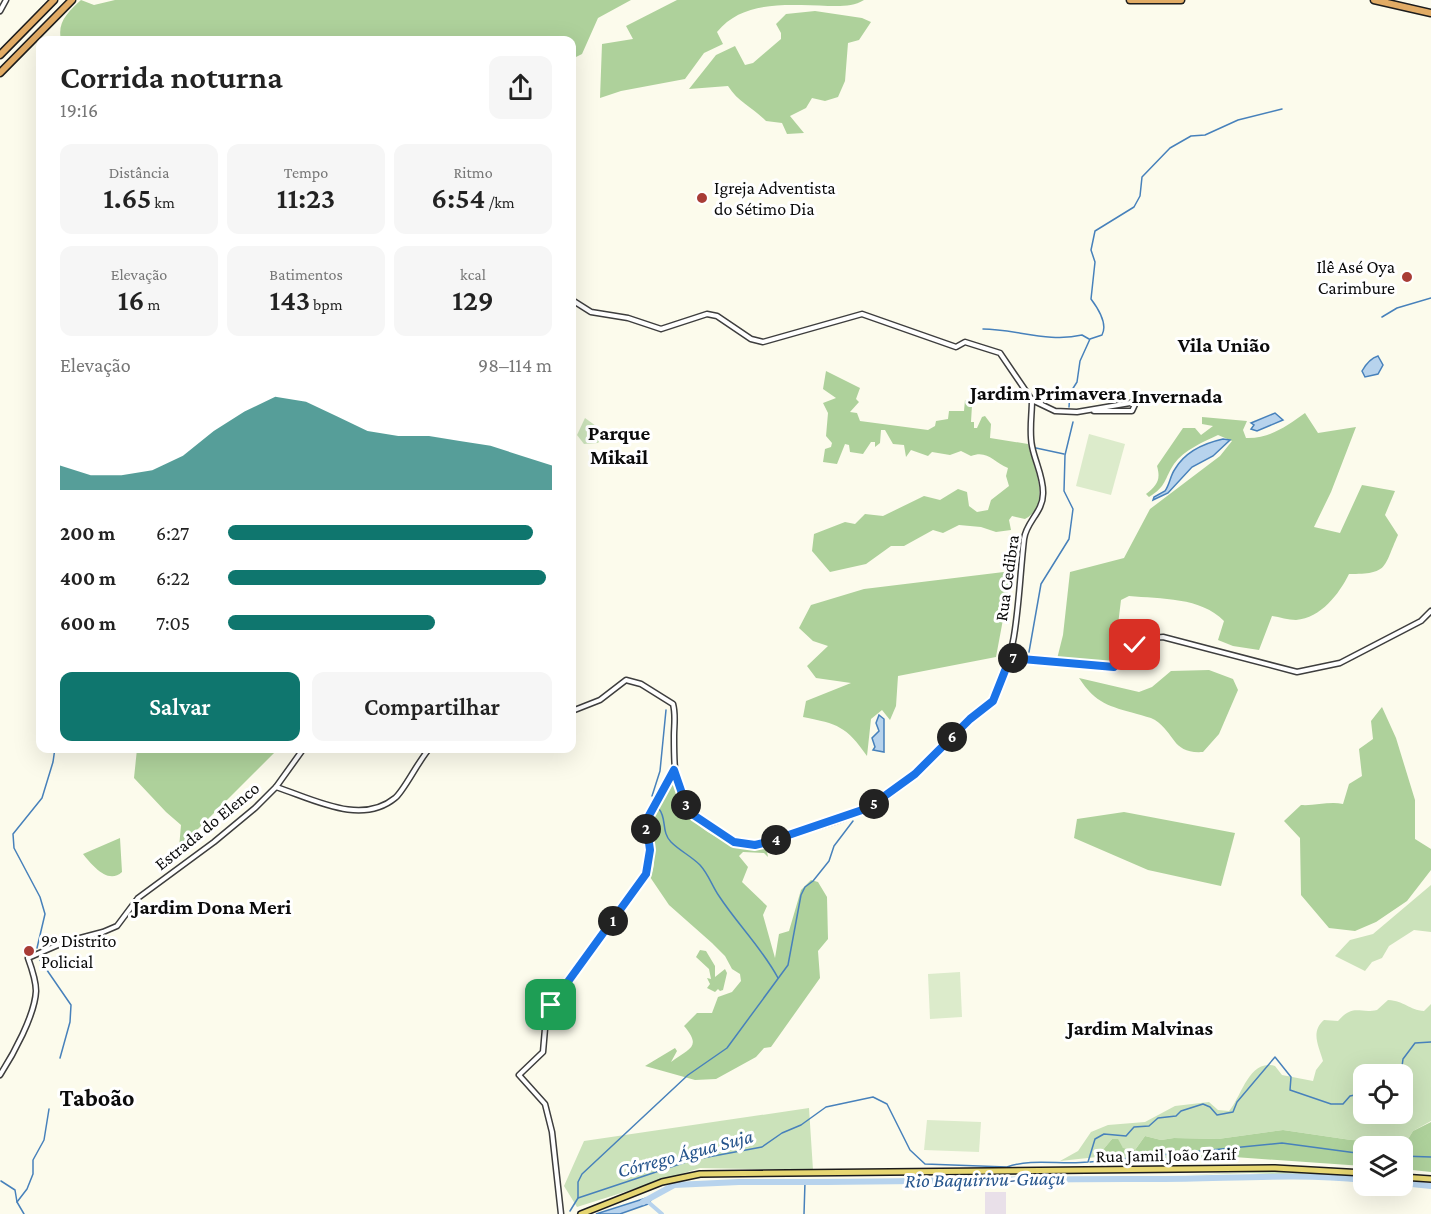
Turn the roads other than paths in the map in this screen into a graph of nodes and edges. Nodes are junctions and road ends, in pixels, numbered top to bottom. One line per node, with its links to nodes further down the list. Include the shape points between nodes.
1 (6, 0): 7 (street)
2 (54, 0): 11 (highway)
3 (72, 0): 10 (highway)
4 (1130, 0): 5 (highway)
5 (1181, 0)
6 (1374, 0): 8 (highway)
7 (0, 11)
8 (1431, 14)
9 (36, 36): 12 (highway)
10 (36, 36)
11 (0, 55)
12 (0, 73)
13 (576, 303): 14 (street, via 591,312 662,329 707,314 717,316 751,339 763,342 865,314 956,347 965,342 1000,353)
14 (1032, 400): 15 (street, via 1055,411); 17 (street, Rua Cedibra, via 1031,442 1043,497 1024,536)
15 (1087, 411): 15 (street, via 1137,400 1132,411)
16 (1431, 611): 17 (street, via 1420,621 1340,663 1297,672 1163,637 1143,639 1114,667)
17 (1010, 658): 21 (street, via 990,705 970,719 915,774 868,808 841,818 768,842 741,844 725,838 690,811)
18 (576, 709): 21 (street, via 600,700 627,680 641,684 673,704)
19 (300, 753): 22 (street)
20 (427, 753): 22 (street, Estrada do Elenco, via 396,798 368,811 348,810)
21 (674, 770): 27 (street, via 646,821 650,850 646,874 548,1009 543,1052 519,1075 545,1104 556,1157)
22 (276, 787): 23 (street, Estrada do Elenco, via 228,831 136,900 111,930 65,942 28,958 36,983 34,1000)
23 (0, 1075)
24 (1353, 1173): 28 (main road, Rua Jamil João Zarif, via 1248,1168 700,1174 675,1178)
25 (1413, 1178): 26 (main road)
26 (1431, 1179)
27 (561, 1214)
28 (580, 1214)

